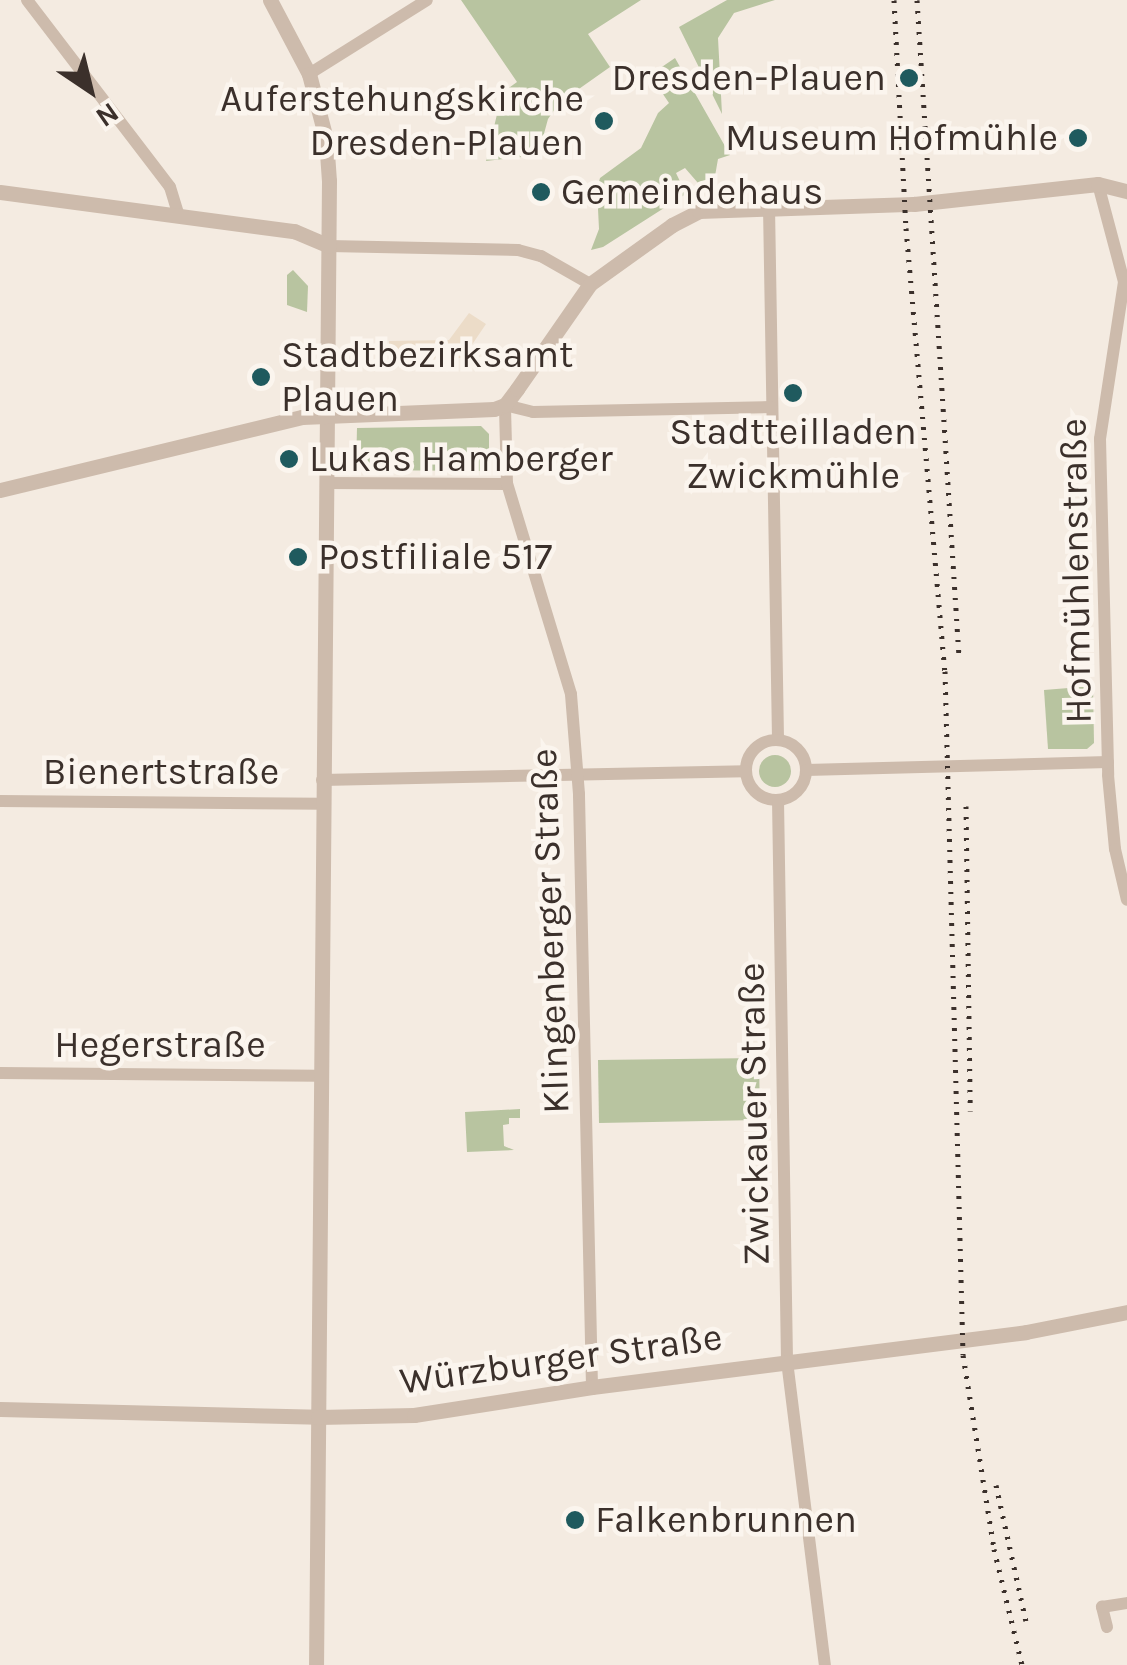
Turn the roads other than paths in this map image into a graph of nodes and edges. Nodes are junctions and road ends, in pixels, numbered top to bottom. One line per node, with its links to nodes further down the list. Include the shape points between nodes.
1 (27, 0): 10 (street, via 176,195)
2 (270, 0): 4 (street)
3 (427, 0): 4 (street)
4 (309, 74): 11 (street, via 326,139)
5 (1127, 177): 6 (street)
6 (1103, 184): 7 (street); 9 (street, via 914,204); 20 (street, Hofmühlenstraße, via 1124,282 1100,440)
7 (1127, 191)
8 (0, 192): 10 (street)
9 (769, 207): 12 (street, via 690,214); 14 (street)
10 (178, 214): 11 (street, via 294,231)
11 (329, 246): 12 (street, via 494,247 541,256); 15 (street)
12 (590, 284): 13 (street)
13 (504, 405): 14 (street, via 532,412); 15 (street, via 483,412); 17 (street, Klingenberger Straße)
14 (771, 406): 19 (street)
15 (327, 414): 16 (street); 18 (street)
16 (326, 483): 17 (street); 24 (street)
17 (507, 484): 23 (street, Klingenberger Straße, via 571,694)
18 (0, 490)
19 (778, 740): 21 (street, via 798,749); 22 (street, via 755,748)
20 (1108, 762): 21 (street); 28 (street, Hofmühlenstraße)
21 (806, 770): 25 (street, via 797,791)
22 (746, 771): 23 (street, Bienertstraße); 25 (street, via 755,792)
23 (577, 776): 24 (street, Bienertstraße); 33 (street, Klingenberger Straße)
24 (322, 780): 27 (street)
25 (778, 800): 32 (street, Zwickauer Straße)
26 (0, 801): 27 (street, Bienertstraße)
27 (322, 804): 30 (street)
28 (1127, 900)
29 (0, 1074): 30 (street, Hegerstraße)
30 (319, 1076): 35 (street)
31 (1127, 1312): 32 (street, Würzburger Straße)
32 (787, 1361): 33 (street, Würzburger Straße); 39 (street, Zwickauer Straße)
33 (592, 1386): 35 (street, Würzburger Straße, via 414,1415)
34 (0, 1409): 35 (street, Würzburger Straße)
35 (318, 1417): 38 (street)
36 (1127, 1603): 37 (street, via 1102,1607)
37 (1106, 1626)
38 (316, 1665)
39 (826, 1665)

